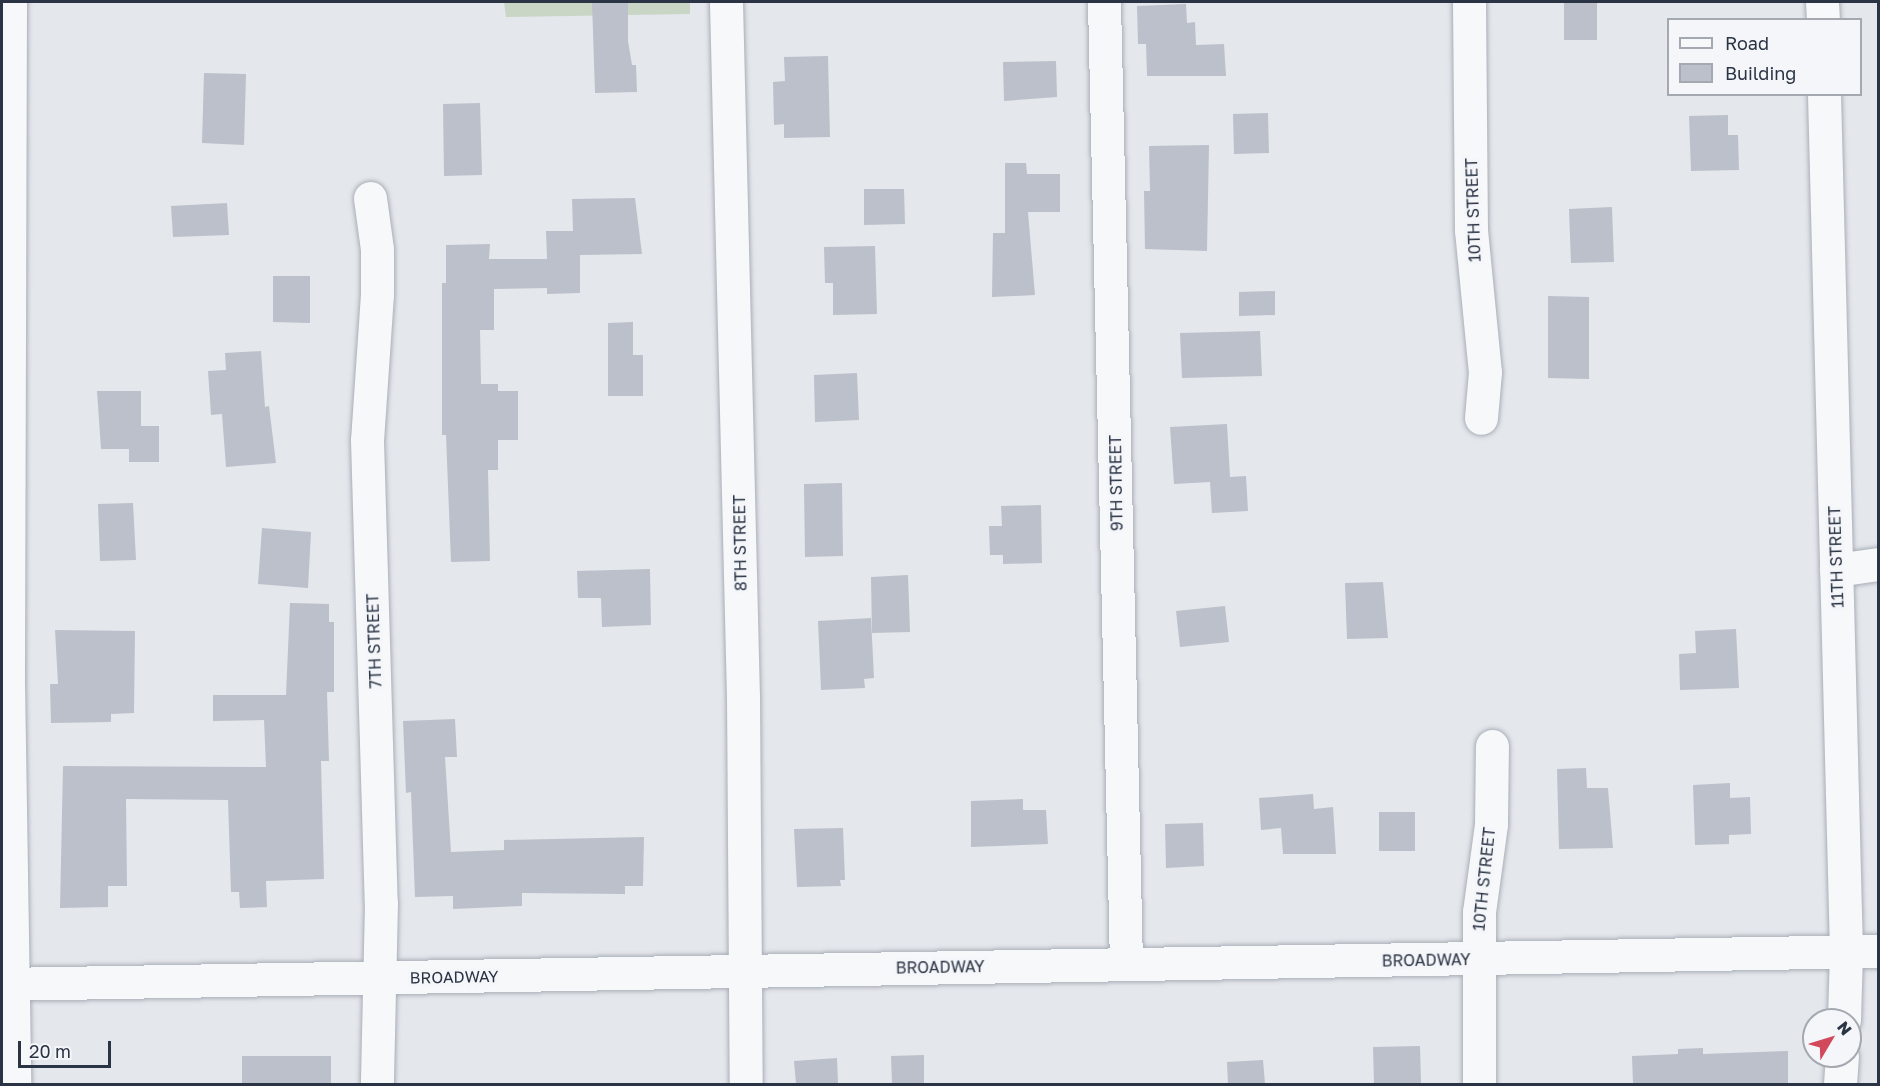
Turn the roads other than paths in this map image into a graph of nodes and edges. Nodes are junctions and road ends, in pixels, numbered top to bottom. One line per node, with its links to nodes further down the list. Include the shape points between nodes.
1 (10, 2): 19 (street)
2 (726, 2): 17 (street, 8TH STREET, via 743,684)
3 (1104, 2): 16 (street, 9TH STREET)
4 (1469, 2): 9 (street, 10TH STREET, via 1471,230 1485,372)
5 (1822, 2): 6 (street)
6 (1823, 18)
7 (1824, 96): 11 (street, 11TH STREET)
8 (370, 198): 18 (street, 7TH STREET, via 377,260 367,440 381,903)
9 (1481, 418)
10 (1878, 564): 11 (street)
11 (1836, 570): 14 (street, 11TH STREET)
12 (1492, 746): 15 (street, 10TH STREET, via 1491,824)
13 (1878, 951): 14 (street, BROADWAY)
14 (1846, 952): 15 (street, BROADWAY); 20 (street, 11TH STREET)
15 (1478, 959): 16 (street, BROADWAY); 25 (street, 10TH STREET)
16 (1126, 964): 17 (street, BROADWAY)
17 (745, 969): 18 (street, BROADWAY); 24 (street, 8TH STREET)
18 (378, 979): 19 (street, BROADWAY); 23 (street, 7TH STREET)
19 (7, 984): 22 (street)
20 (1844, 1008)
21 (1841, 1068): 26 (street)
22 (14, 1084)
23 (377, 1084)
24 (746, 1084)
25 (1479, 1084)
26 (1840, 1084)

